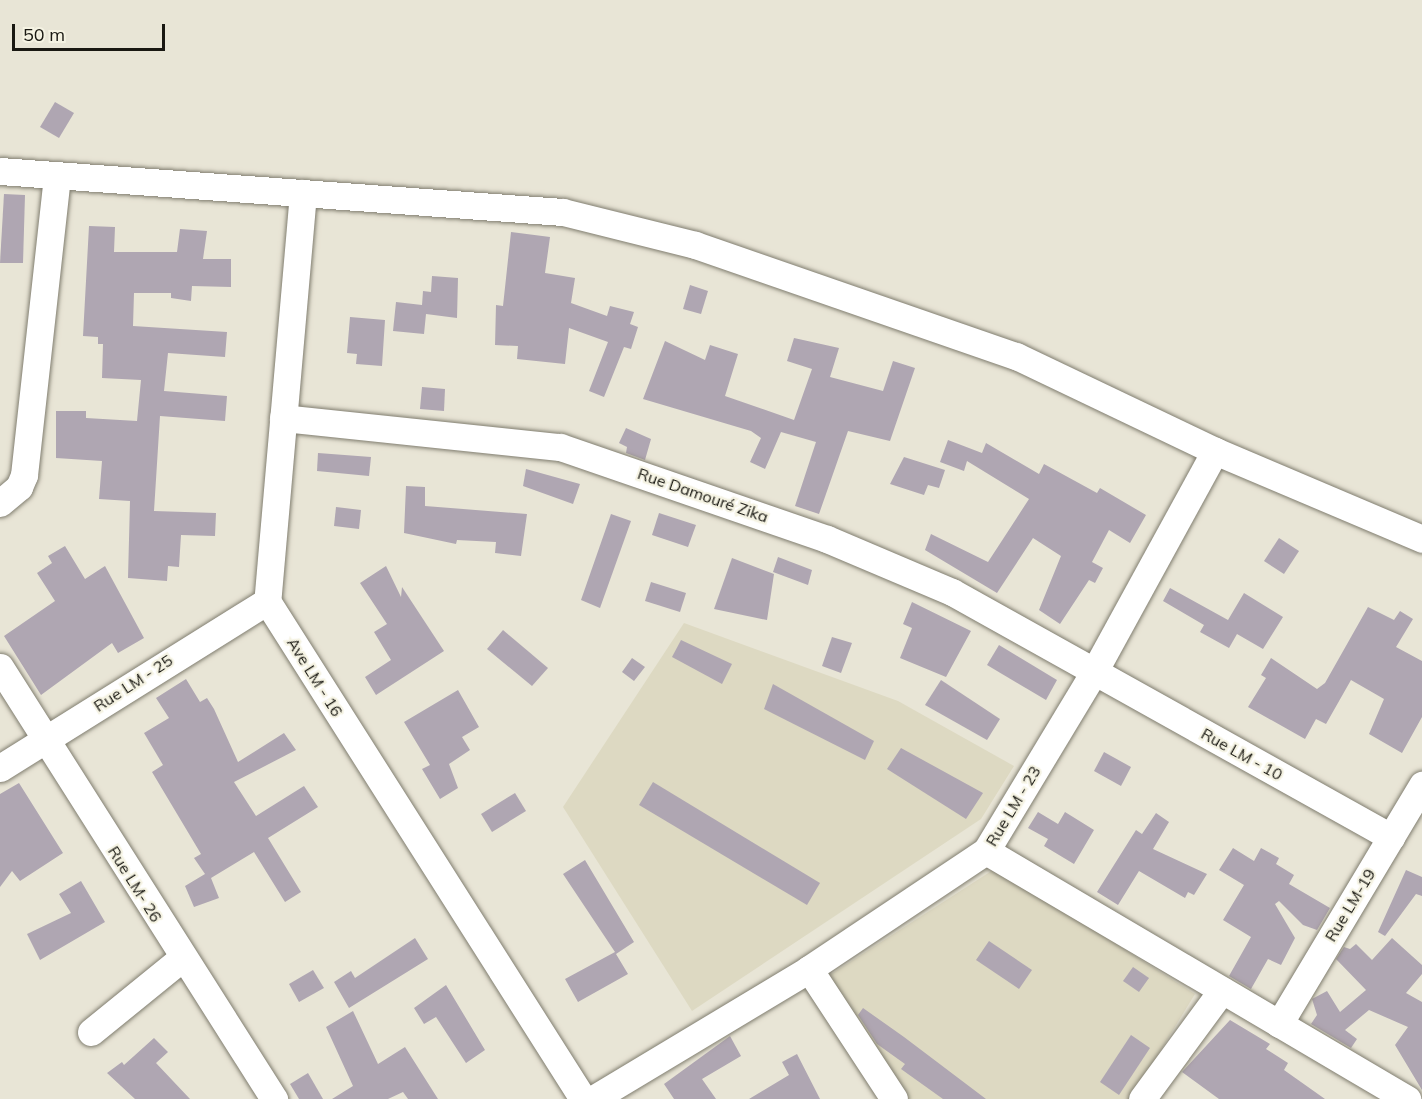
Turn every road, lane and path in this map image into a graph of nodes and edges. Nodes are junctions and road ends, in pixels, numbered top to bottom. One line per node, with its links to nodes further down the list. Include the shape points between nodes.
1 (0, 171): 2 (street)
2 (57, 176): 3 (street); 6 (street, via 24,475 19,487)
3 (303, 193): 4 (street); 5 (street, via 563,212 695,245 1016,356)
4 (283, 418): 8 (street); 10 (street, Rue Damouré Zika, via 530,442 581,453 912,574)
5 (1215, 451): 7 (street); 10 (street, Rue LM - 23)
6 (0, 503)
7 (1422, 539)
8 (267, 601): 11 (street, Rue LM - 25); 23 (street, Ave LM - 16)
9 (0, 667): 11 (street, Rue LM- 26)
10 (1094, 672): 14 (street, Rue LM - 10); 15 (street, Rue LM - 23)
11 (45, 741): 12 (street, Rue LM - 25); 16 (street, Rue LM- 26)
12 (0, 768)
13 (1422, 785): 14 (street, Rue LM-19)
14 (1391, 837): 19 (street, Rue LM-19)
15 (986, 851): 17 (street, Rue LM - 23); 18 (street)
16 (182, 958): 20 (street); 22 (street, Rue LM- 26)
17 (809, 969): 24 (street, Rue LM - 23); 25 (street)
18 (1222, 990): 19 (street); 26 (street)
19 (1279, 1024): 21 (street)
20 (91, 1032)
21 (1401, 1098)
22 (274, 1099)
23 (583, 1099)
24 (593, 1099)
25 (894, 1099)
26 (1142, 1099)

